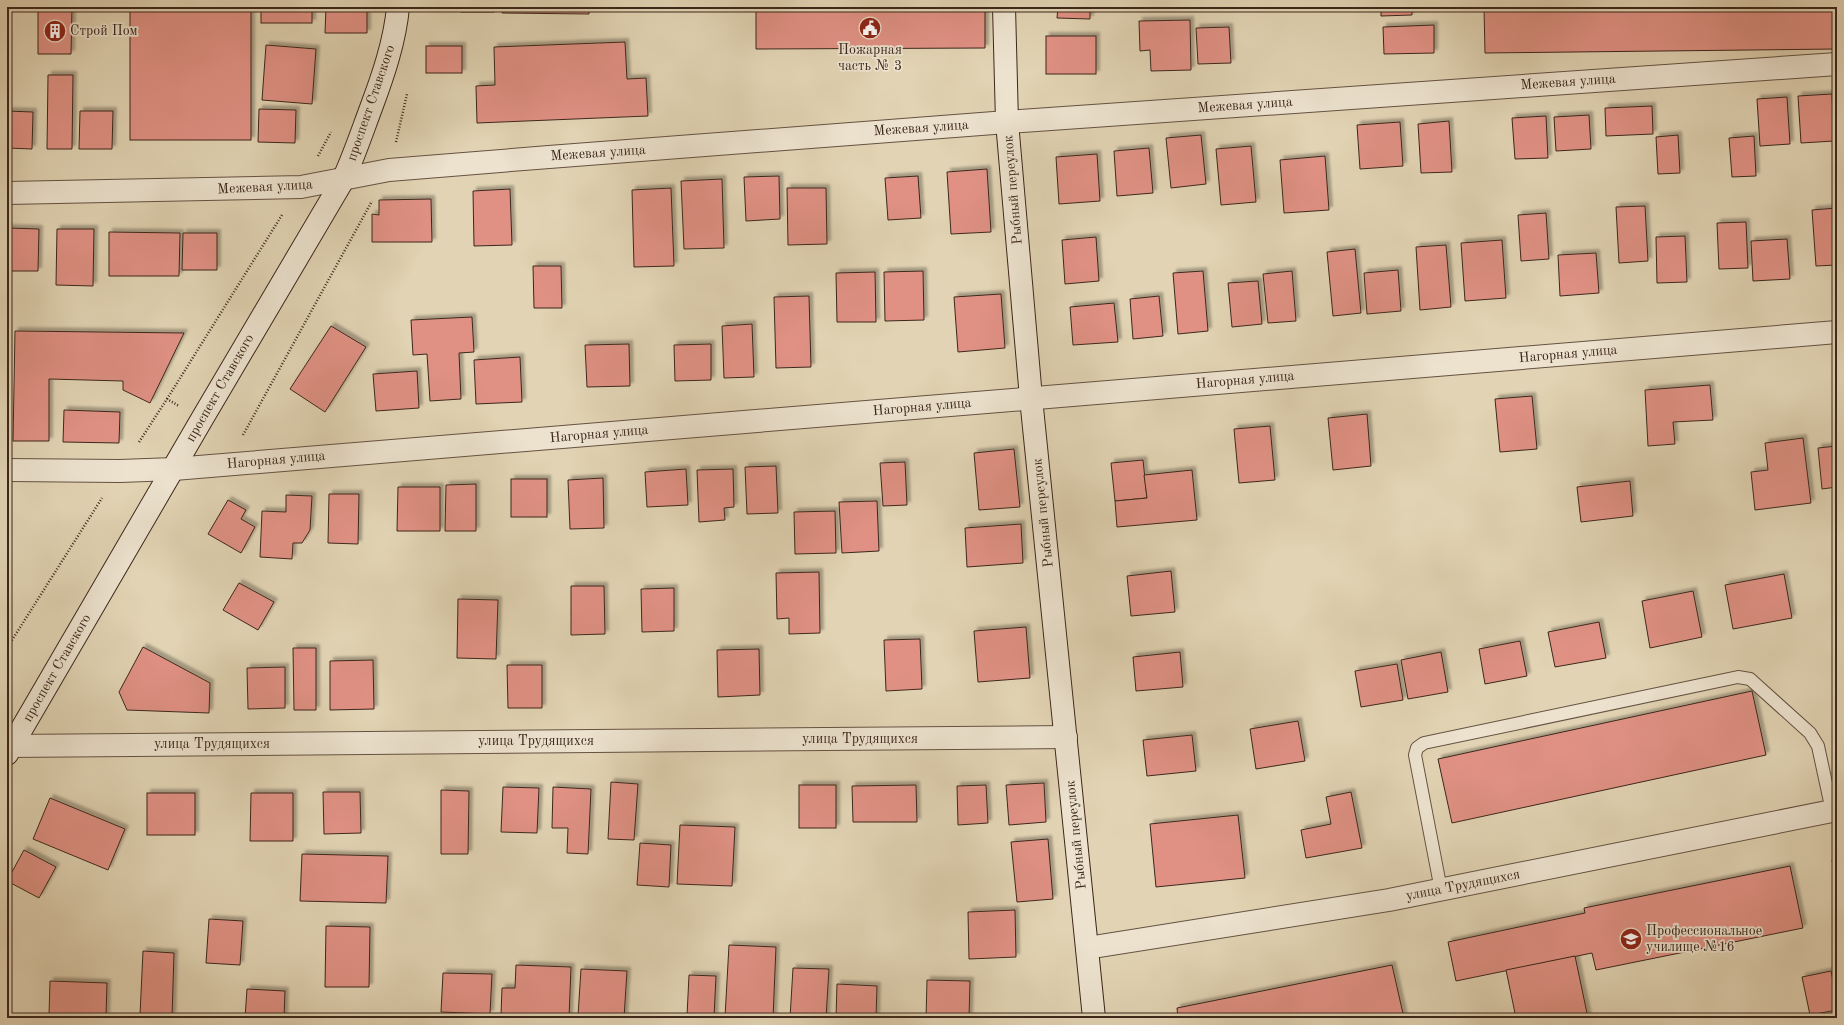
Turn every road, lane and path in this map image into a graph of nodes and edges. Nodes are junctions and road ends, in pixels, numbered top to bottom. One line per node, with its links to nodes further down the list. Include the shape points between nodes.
1 (398, 7): 5 (street, проспект Ставского, via 381,81)
2 (1004, 7): 4 (street, Рыбный переулок)
3 (1837, 64): 4 (street, Межевая улица)
4 (1007, 122): 5 (street, Межевая улица, via 389,170); 8 (street, Рыбный переулок)
5 (343, 180): 6 (street, Межевая улица, via 301,187); 9 (street, проспект Ставского)
6 (7, 193)
7 (1837, 332): 8 (street, Нагорная улица)
8 (1031, 398): 9 (street, Нагорная улица); 13 (street, Рыбный переулок)
9 (174, 469): 10 (street, Нагорная улица); 14 (street, проспект Ставского)
10 (7, 470)
11 (65, 556): 12 (path)
12 (7, 648)
13 (1066, 737): 14 (street, улица Трудящихся); 17 (street, Рыбный переулок)
14 (9, 749)
15 (1834, 810): 16 (street, улица Трудящихся); 16 (lane, via 1818,746 1810,733 1750,679 1738,677 1424,743 1417,748 1415,755)
16 (1441, 890): 17 (street, улица Трудящихся)
17 (1087, 948): 18 (street, Рыбный переулок)
18 (1094, 1018)

